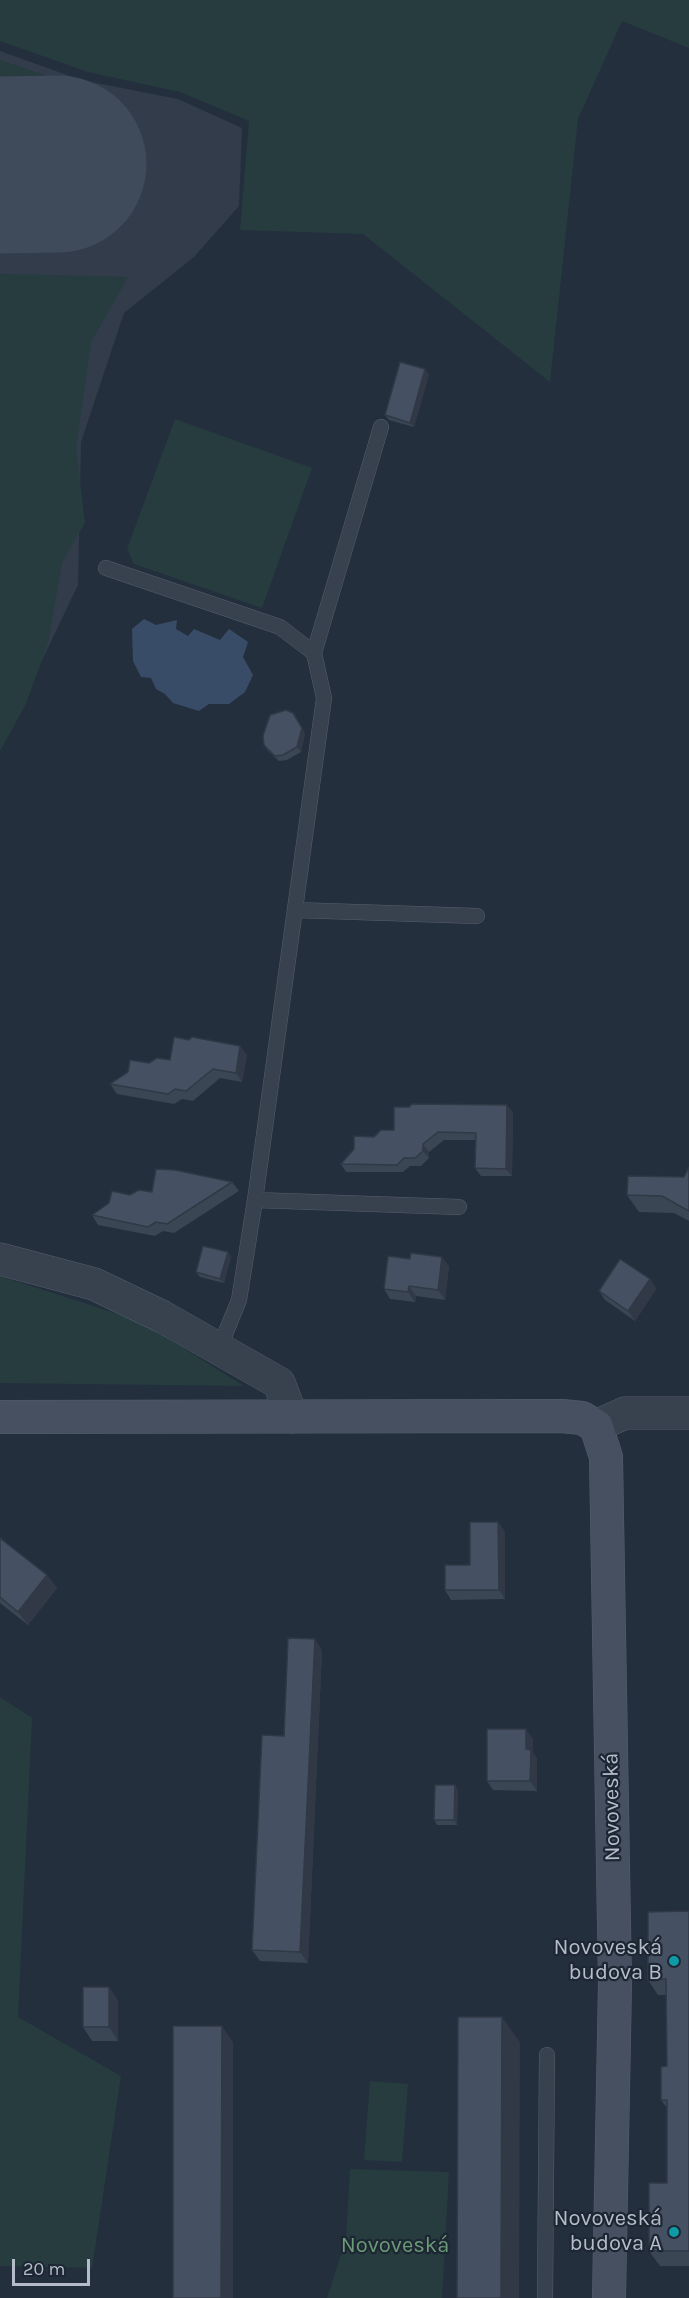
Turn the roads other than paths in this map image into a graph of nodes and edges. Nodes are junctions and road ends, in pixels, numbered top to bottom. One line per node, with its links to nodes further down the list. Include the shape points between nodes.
1 (381, 427): 3 (lane)
2 (106, 568): 3 (lane, via 280,627)
3 (314, 653): 4 (lane, via 324,698)
4 (295, 910): 5 (lane); 6 (lane)
5 (477, 916)
6 (255, 1200): 7 (lane); 9 (lane, via 239,1299)
7 (459, 1207)
8 (0, 1259): 9 (street, via 94,1284)
9 (219, 1349): 12 (street, via 279,1383)
10 (689, 1413): 13 (street, via 625,1413)
11 (0, 1417): 12 (street)
12 (292, 1417): 13 (street, via 562,1416 582,1418)
13 (596, 1426): 16 (street, Novoveská, via 606,1457 607,1483 615,1983)
14 (547, 2055): 15 (lane)
15 (545, 2298)
16 (609, 2298)

